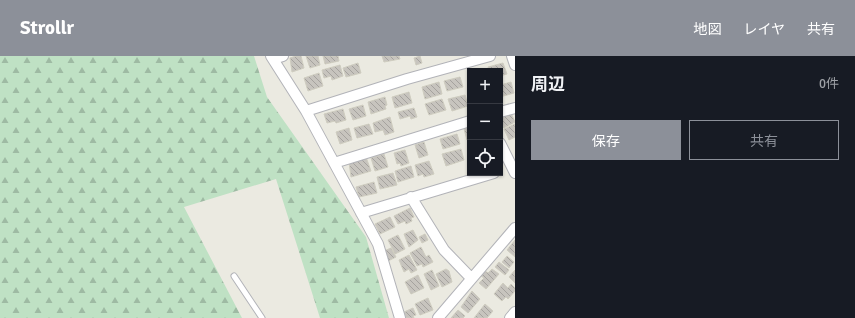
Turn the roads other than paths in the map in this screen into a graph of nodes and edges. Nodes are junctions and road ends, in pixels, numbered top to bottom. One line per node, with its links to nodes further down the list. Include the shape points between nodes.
1 (490, 56): 7 (street, via 407,79)
2 (512, 56): 4 (street)
3 (276, 57): 7 (street)
4 (515, 65)
5 (515, 108): 6 (street)
6 (503, 111)
7 (306, 112): 10 (street)
8 (467, 122): 10 (street)
9 (503, 148): 11 (street)
10 (334, 163): 15 (street)
11 (513, 170): 12 (street)
12 (503, 171)
13 (484, 176): 14 (street)
14 (411, 197): 15 (street); 18 (street, via 444,250)
15 (361, 213): 21 (street, via 378,244)
16 (515, 228): 18 (street)
17 (234, 276): 20 (lane)
18 (471, 278): 22 (street)
19 (515, 312): 23 (street)
20 (262, 318)
21 (400, 318)
22 (438, 318)
23 (510, 318)

